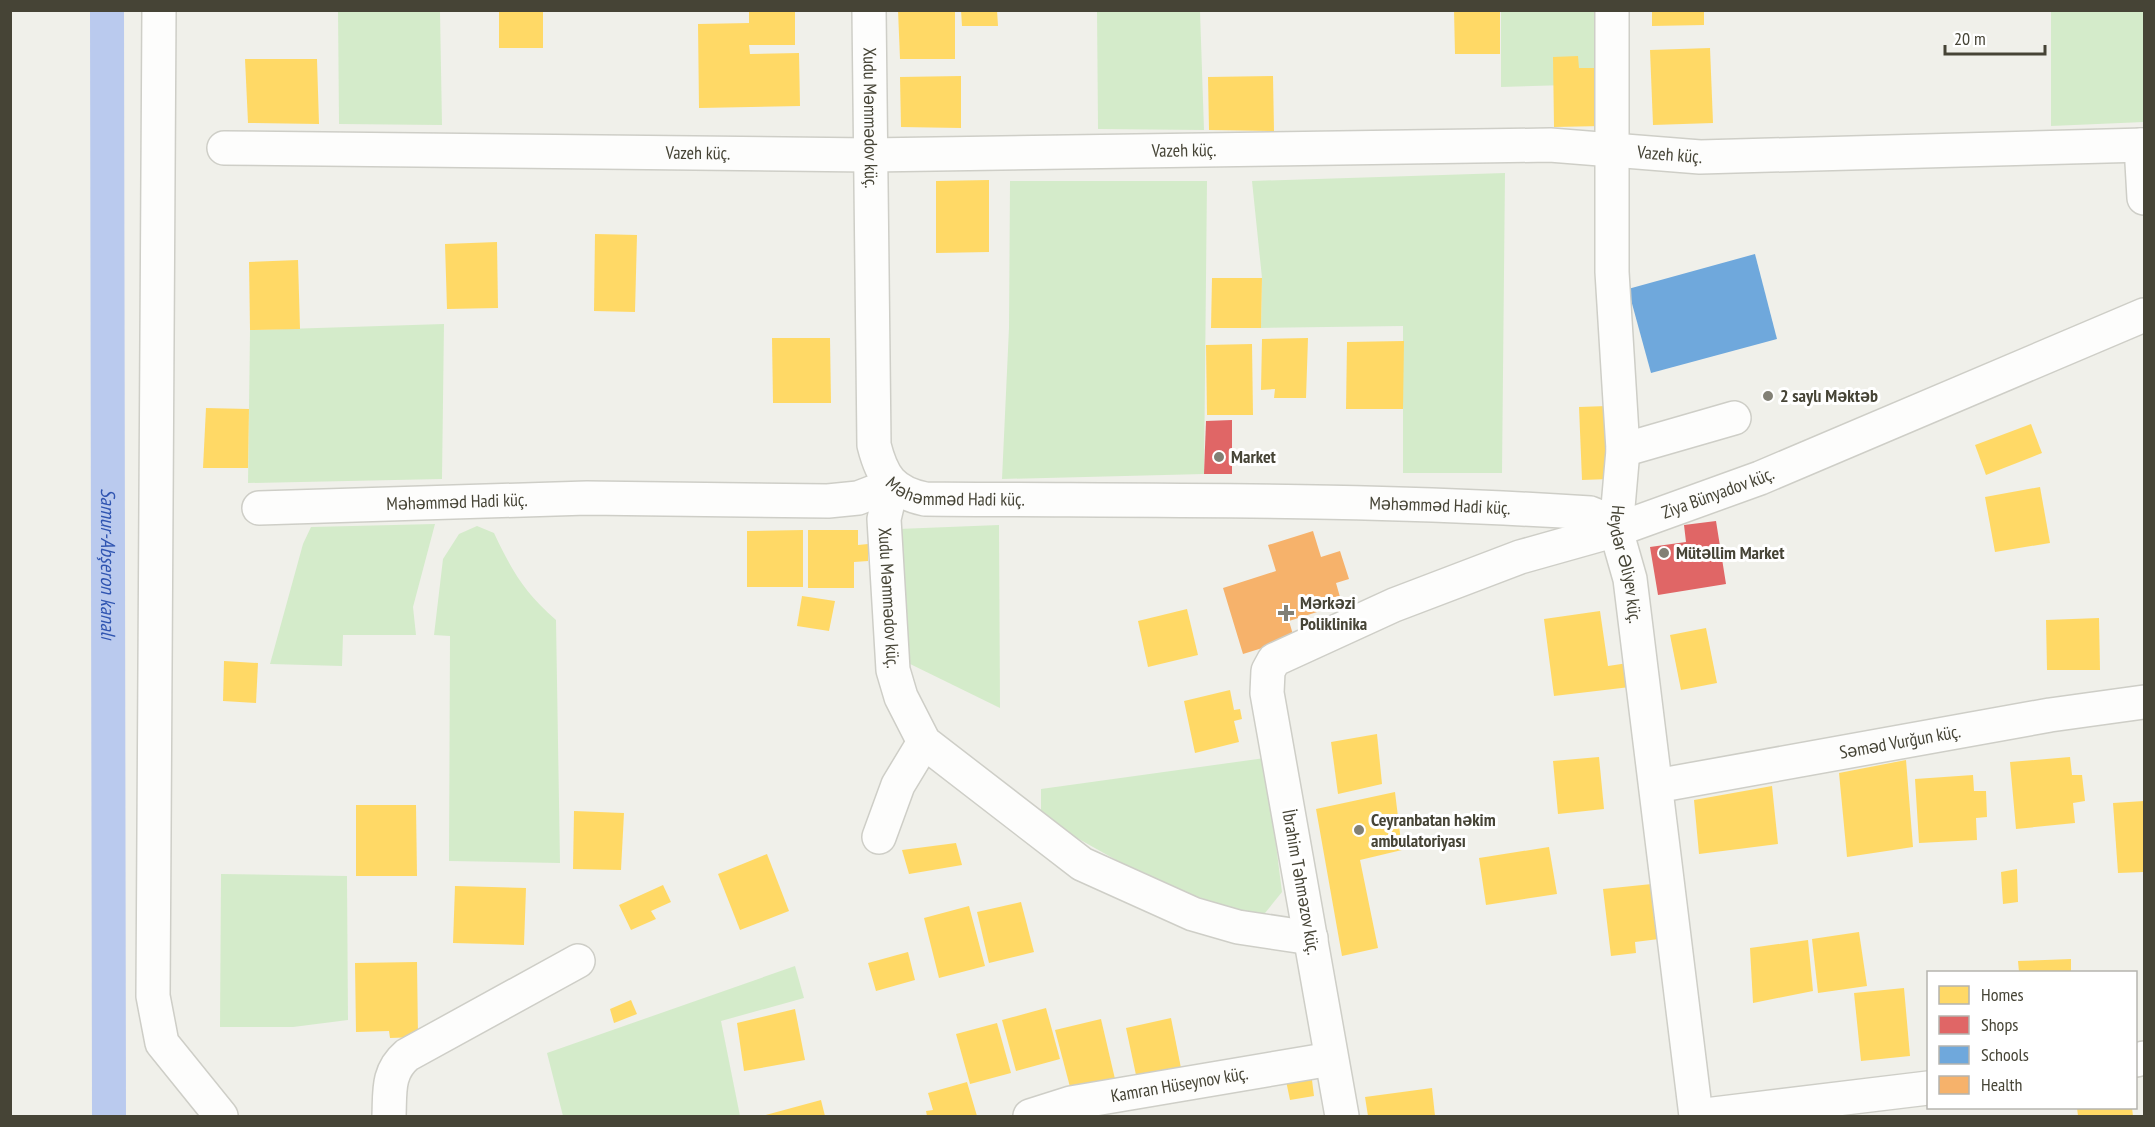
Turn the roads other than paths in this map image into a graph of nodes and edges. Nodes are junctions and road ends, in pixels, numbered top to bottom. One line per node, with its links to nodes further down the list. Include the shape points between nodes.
1 (159, 10): 25 (street, via 153,996 162,1043)
2 (869, 10): 7 (street, Xudu Məmmədov küç.)
3 (1612, 10): 6 (street, Heydər Əliyev küç.)
4 (2143, 145): 6 (street, Vazeh küç., via 1700,157); 8 (street)
5 (224, 148): 7 (street, Vazeh küç.)
6 (1612, 150): 7 (street, Vazeh küç., via 1550,145); 11 (street, Heydər Əliyev küç., via 1612,272)
7 (870, 154): 12 (street, Xudu Məmmədov küç., via 874,445 880,468)
8 (2145, 198)
9 (2145, 315): 14 (street, Ziya Bünyadov küç., via 1760,478)
10 (1734, 418): 11 (street)
11 (1623, 450): 14 (street, Heydər Əliyev küç.)
12 (892, 485): 13 (street, Məhəmməd Hadi küç., via 858,498 828,501 587,498); 14 (street, Məhəmməd Hadi küç., via 910,496 925,499 1478,506 1590,513 1605,519); 17 (street, Xudu Məmmədov küç., via 884,519 893,670 901,698)
13 (259, 508)
14 (1616, 530): 15 (street, Ziya Bünyadov küç., via 1520,557 1394,605); 18 (street, Heydər Əliyev küç., via 1630,579)
15 (1284, 654): 20 (street, İbrahim Təhməzov küç., via 1274,660 1268,671 1267,693)
16 (2145, 702): 18 (street, Səməd Vurğun küç., via 2039,717)
17 (924, 742): 19 (street, via 898,785); 20 (street, Xudu Məmmədov küç., via 1092,868 1193,914 1238,927)
18 (1656, 786): 28 (street, Heydər Əliyev küç.)
19 (879, 837)
20 (1311, 938): 22 (street, İbrahim Təhməzov küç.)
21 (578, 961): 26 (street, via 407,1055 397,1064 390,1081)
22 (1331, 1059): 24 (street, Kamran Hüseynov küç.); 27 (street, İbrahim Təhməzov küç.)
23 (1927, 1088): 28 (street)
24 (1046, 1114)
25 (220, 1116)
26 (389, 1116)
27 (1342, 1116)
28 (1697, 1116)

